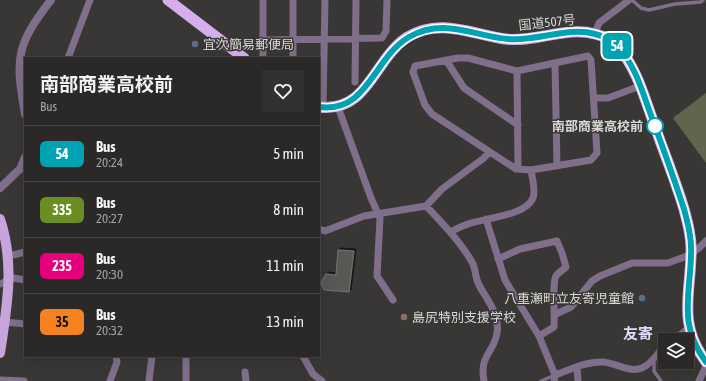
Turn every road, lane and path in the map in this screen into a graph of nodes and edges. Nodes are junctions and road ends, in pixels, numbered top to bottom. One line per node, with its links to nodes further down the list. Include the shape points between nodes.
1 (51, 0): 28 (street, via 25,37 21,52 20,84)
2 (90, 0): 16 (street)
3 (168, 0): 17 (highway)
4 (263, 0): 13 (street)
5 (294, 0): 14 (street)
6 (325, 0): 12 (street)
7 (356, 0): 15 (street)
8 (387, 0): 15 (street, via 386,31 382,38)
9 (631, 0): 10 (lane, via 641,8 650,10); 11 (street, via 599,23)
10 (703, 0)
11 (595, 34): 24 (highway, 国道507号, via 610,40 618,47); 27 (highway, 国道507号, via 571,32 516,40 454,27 423,30 394,48 364,90)
12 (324, 39): 14 (street); 15 (street); 26 (street)
13 (263, 40): 14 (street); 18 (street)
14 (293, 40): 19 (street)
15 (355, 40): 23 (street)
16 (68, 57)
17 (243, 57)
18 (263, 57)
19 (293, 57)
20 (446, 60): 22 (street, via 468,58); 29 (street, via 464,88); 30 (street, via 415,66 413,72 425,105 432,114)
21 (555, 63): 22 (street); 25 (street, via 588,56 591,60); 32 (street)
22 (517, 71): 29 (street)
23 (355, 82)
24 (640, 86): 25 (street, via 608,98); 44 (highway, 国道507号, via 689,225)
25 (595, 98): 32 (street, via 597,153 591,160)
26 (321, 107): 27 (highway, 国道507号)
27 (338, 107): 37 (street)
28 (24, 108)
29 (518, 125): 33 (street)
30 (489, 152): 33 (street); 36 (street, via 442,189)
31 (24, 159): 35 (street, via 20,169)
32 (557, 166): 34 (street)
33 (518, 169): 34 (street)
34 (531, 170): 39 (street, via 533,198 524,208)
35 (0, 188)
36 (426, 206): 37 (street); 41 (street)
37 (378, 213): 40 (street, via 325,231); 50 (street, via 380,218 377,276)
38 (0, 219): 45 (main road)
39 (486, 219): 41 (street); 46 (street)
40 (320, 229)
41 (450, 232): 76 (street, via 473,263 478,284 493,308 497,322 497,333 484,360)
42 (706, 241): 44 (street)
43 (24, 252): 45 (street)
44 (691, 254): 51 (street, via 668,263 632,262 609,272 592,281 571,307); 54 (highway, 国道507号, via 687,308)
45 (9, 256): 47 (main road)
46 (498, 259): 51 (street, via 520,249 556,241 566,267 556,276 554,284); 56 (street, via 505,280)
47 (10, 279): 48 (street); 49 (street); 52 (main road)
48 (24, 280)
49 (0, 284)
50 (393, 300)
51 (556, 314): 56 (street, via 554,327)
52 (3, 320): 53 (street); 57 (main road)
53 (24, 324)
54 (690, 330): 55 (street); 64 (highway, 国道507号, via 697,349)
55 (682, 333)
56 (539, 336): 68 (street)
57 (0, 351)
58 (658, 354): 63 (street)
59 (116, 357): 71 (street, via 117,362)
60 (152, 357): 72 (street)
61 (186, 357): 73 (street)
62 (304, 357): 75 (street, via 313,374)
63 (654, 358): 66 (street, via 644,367 637,369 602,362); 79 (lane, via 654,371)
64 (706, 362)
65 (706, 366): 80 (street)
66 (577, 367): 68 (street); 78 (street)
67 (245, 372): 74 (street)
68 (555, 378): 77 (lane)
69 (0, 380): 70 (street)
70 (24, 381)
71 (110, 381)
72 (149, 381)
73 (186, 381)
74 (246, 381)
75 (322, 381)
76 (484, 381)
77 (541, 381)
78 (578, 381)
79 (661, 381)
80 (699, 381)

